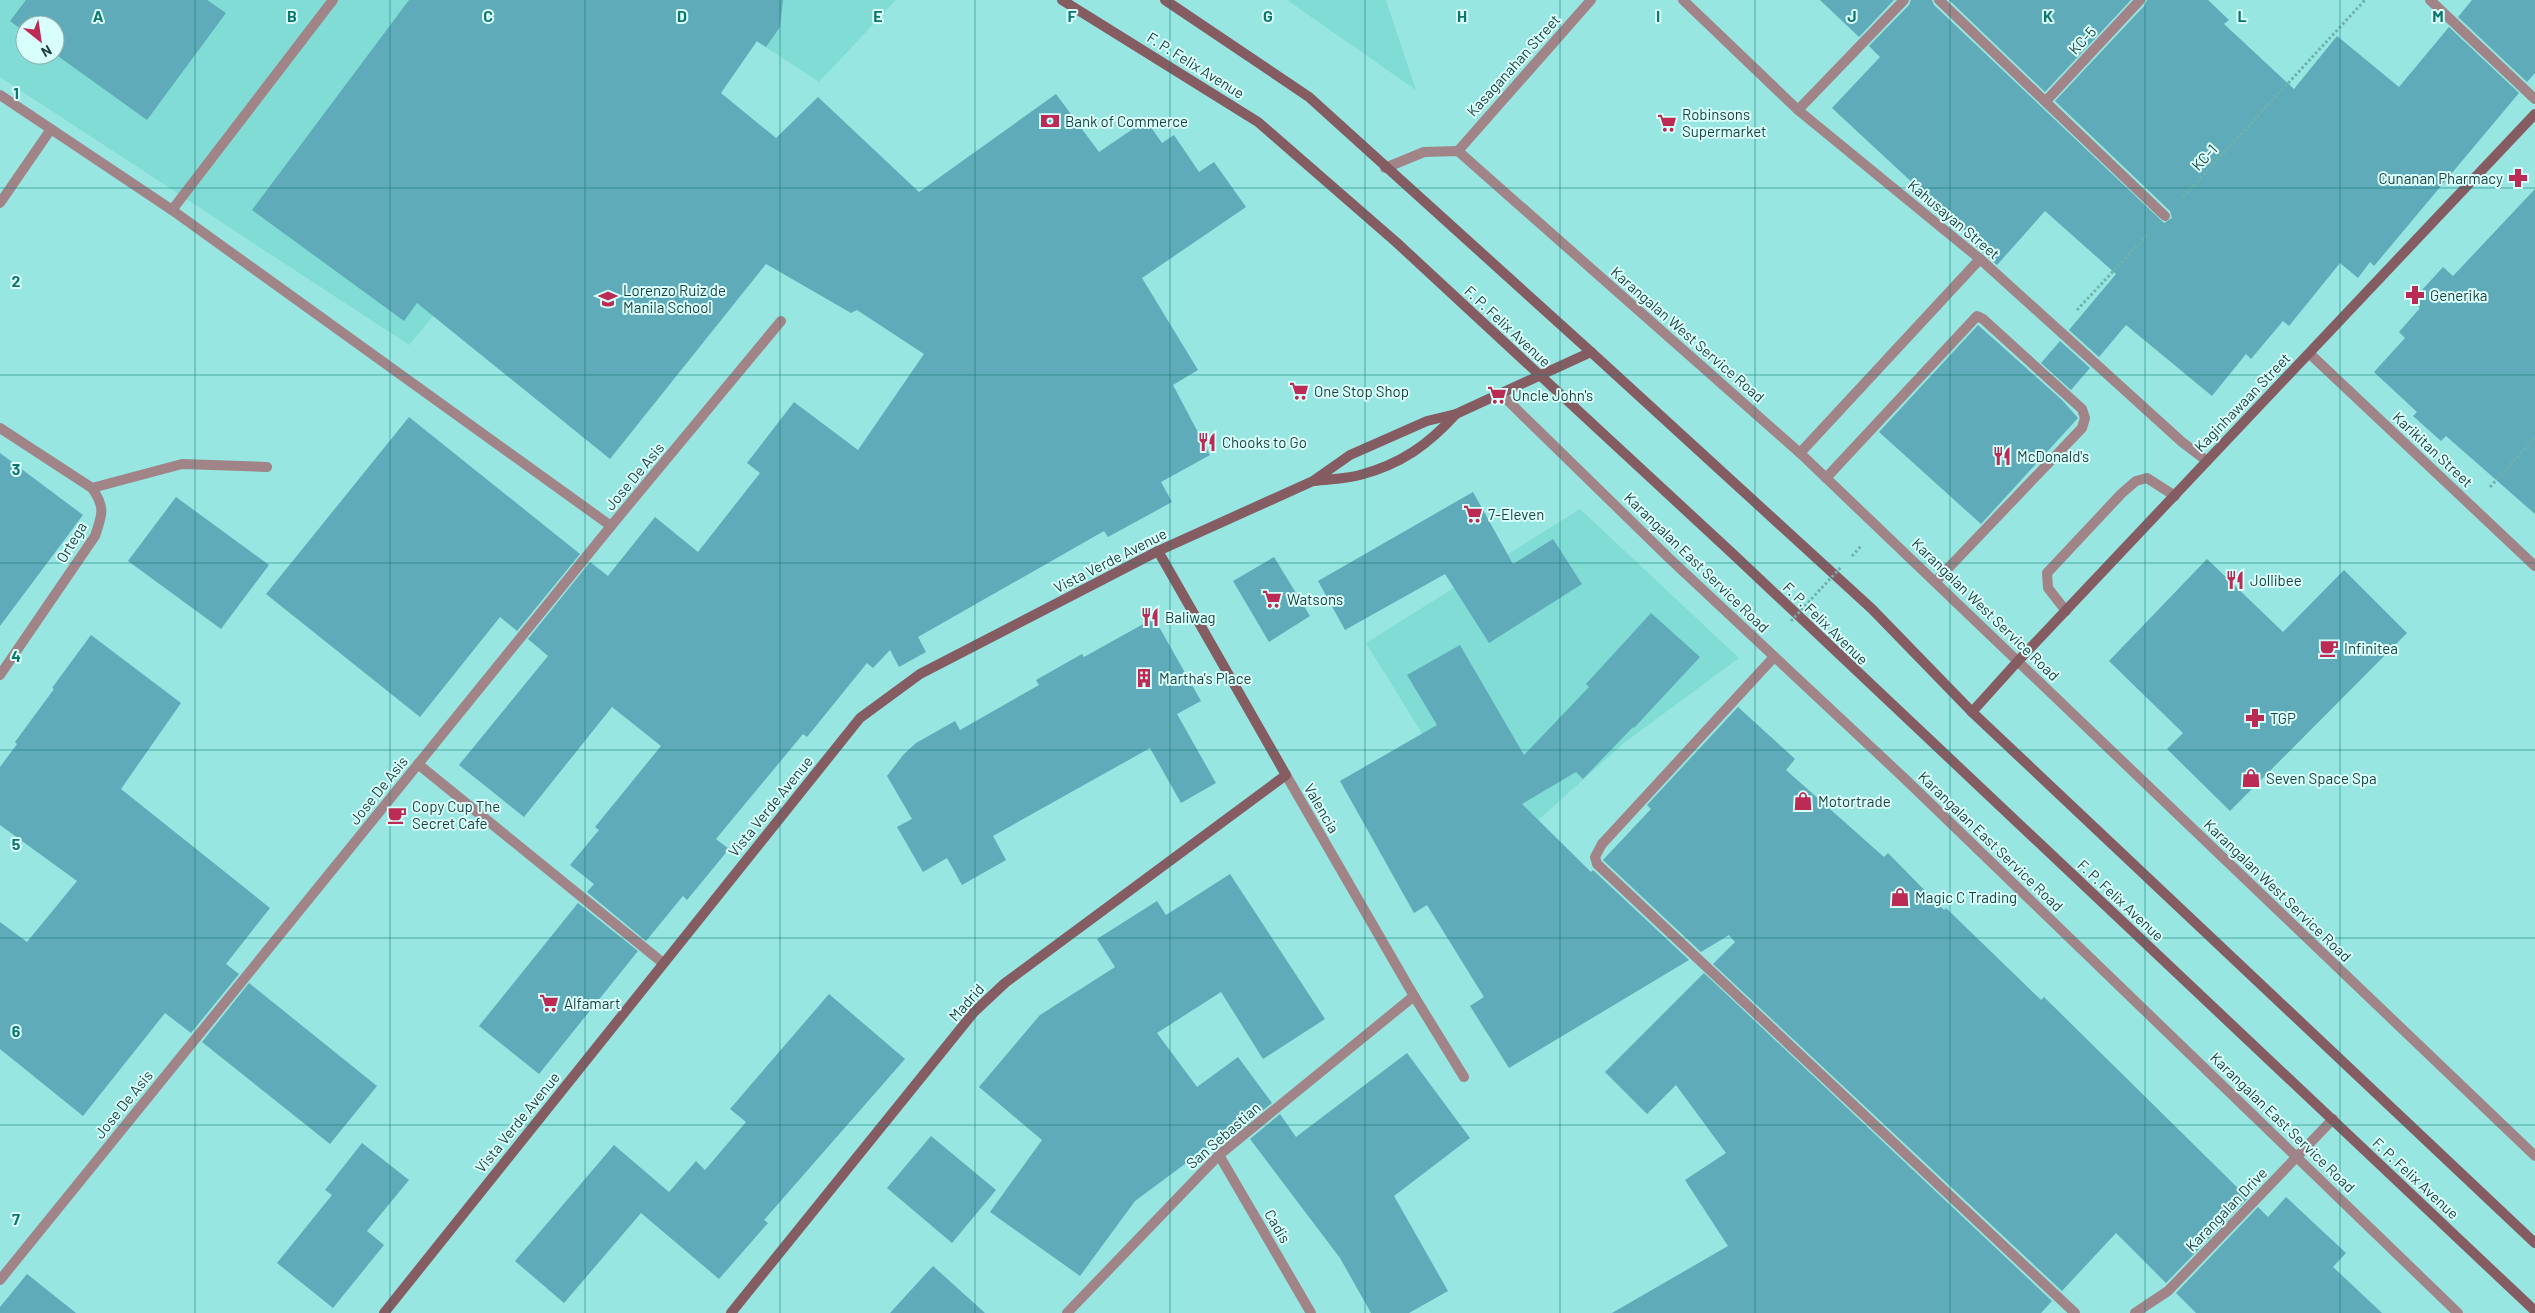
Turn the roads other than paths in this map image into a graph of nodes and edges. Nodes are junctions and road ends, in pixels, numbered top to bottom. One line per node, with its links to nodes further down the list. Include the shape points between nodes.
1 (333, 0): 19 (street)
2 (1062, 0): 25 (main road, F. P. Felix Avenue, via 1258,122 1396,242)
3 (1165, 0): 17 (main road, via 1309,96)
4 (1592, 0): 16 (street, Kasaganahan Street)
5 (1683, 0): 13 (street, Kahusayan Street)
6 (1904, 0): 13 (street)
7 (1939, 0): 12 (street)
8 (2140, 0): 12 (street, KC-5)
9 (2430, 0): 11 (street)
10 (0, 95): 15 (street)
11 (2535, 99)
12 (2046, 101): 20 (street)
13 (1798, 110): 21 (street, Kahusayan Street)
14 (2535, 114): 24 (main road, Kaginhawaan Street)
15 (51, 129): 18 (street); 19 (street)
16 (1458, 151): 17 (street, via 1424,152); 29 (street, Karangalan West Service Road)
17 (1385, 168): 23 (main road)
18 (0, 203)
19 (172, 210): 36 (street)
20 (2165, 216)
21 (1980, 259): 29 (street); 30 (street, Kahusayan Street)
22 (781, 321): 36 (street, Jose De Asis)
23 (1591, 352): 25 (main road, Vista Verde Avenue); 44 (main road, via 1872,609)
24 (2310, 354): 30 (main road, Kaginhawaan Street); 38 (street, Karikitan Street)
25 (1539, 375): 26 (main road, Vista Verde Avenue); 50 (main road, F. P. Felix Avenue)
26 (1501, 394): 27 (main road, Vista Verde Avenue); 41 (street, Karangalan East Service Road)
27 (1456, 414): 33 (main road, Vista Verde Avenue, via 1427,421 1350,455); 33 (main road, Vista Verde Avenue, via 1435,438 1410,456 1360,476)
28 (0, 428): 34 (street)
29 (1800, 453): 32 (street, Karangalan West Service Road)
30 (2207, 461): 35 (main road, Kaginhawaan Street)
31 (267, 467): 34 (street, via 182,464)
32 (1826, 478): 39 (street, Karangalan West Service Road); 39 (street, via 1977,316 2082,410 2085,418 2082,428)
33 (1314, 481): 37 (main road, Vista Verde Avenue)
34 (92, 488): 43 (street, Ortega, via 103,513 95,536)
35 (2175, 496): 40 (main road, Kaginhawaan Street); 40 (street, via 2147,478 2136,480 2122,493 2048,573 2048,588)
36 (611, 526): 45 (street, Jose De Asis)
37 (1158, 552): 46 (main road, Valencia); 47 (main road, Vista Verde Avenue, via 920,674 860,718)
38 (2535, 566)
39 (1935, 582): 42 (street, Karangalan West Service Road)
40 (2066, 610): 42 (main road, Kaginhawaan Street)
41 (1774, 656): 52 (street, Karangalan East Service Road); 61 (street, via 1602,844 1595,857 1597,864)
42 (2018, 661): 44 (main road, Kaginhawaan Street); 53 (street, Karangalan West Service Road)
43 (0, 675)
44 (1972, 712): 54 (main road)
45 (418, 764): 47 (street); 55 (street, Jose De Asis)
46 (1286, 775): 48 (street, Valencia); 58 (main road, Madrid, via 1005,982 974,1012)
47 (663, 963): 57 (main road, Vista Verde Avenue)
48 (1414, 996): 49 (street, Valencia); 51 (street, San Sebastian)
49 (1464, 1077)
50 (2332, 1119): 52 (street, Karangalan Drive); 56 (main road, F. P. Felix Avenue)
51 (1219, 1155): 59 (street, San Sebastian); 60 (street, Cadis)
52 (2297, 1156): 62 (street, Karangalan Drive, via 2168,1291); 63 (street, Karangalan East Service Road)
53 (2535, 1156)
54 (2535, 1243)
55 (0, 1280)
56 (2535, 1311)
57 (384, 1313)
58 (731, 1313)
59 (1067, 1313)
60 (1310, 1313)
61 (2075, 1313)
62 (2135, 1313)
63 (2458, 1313)

